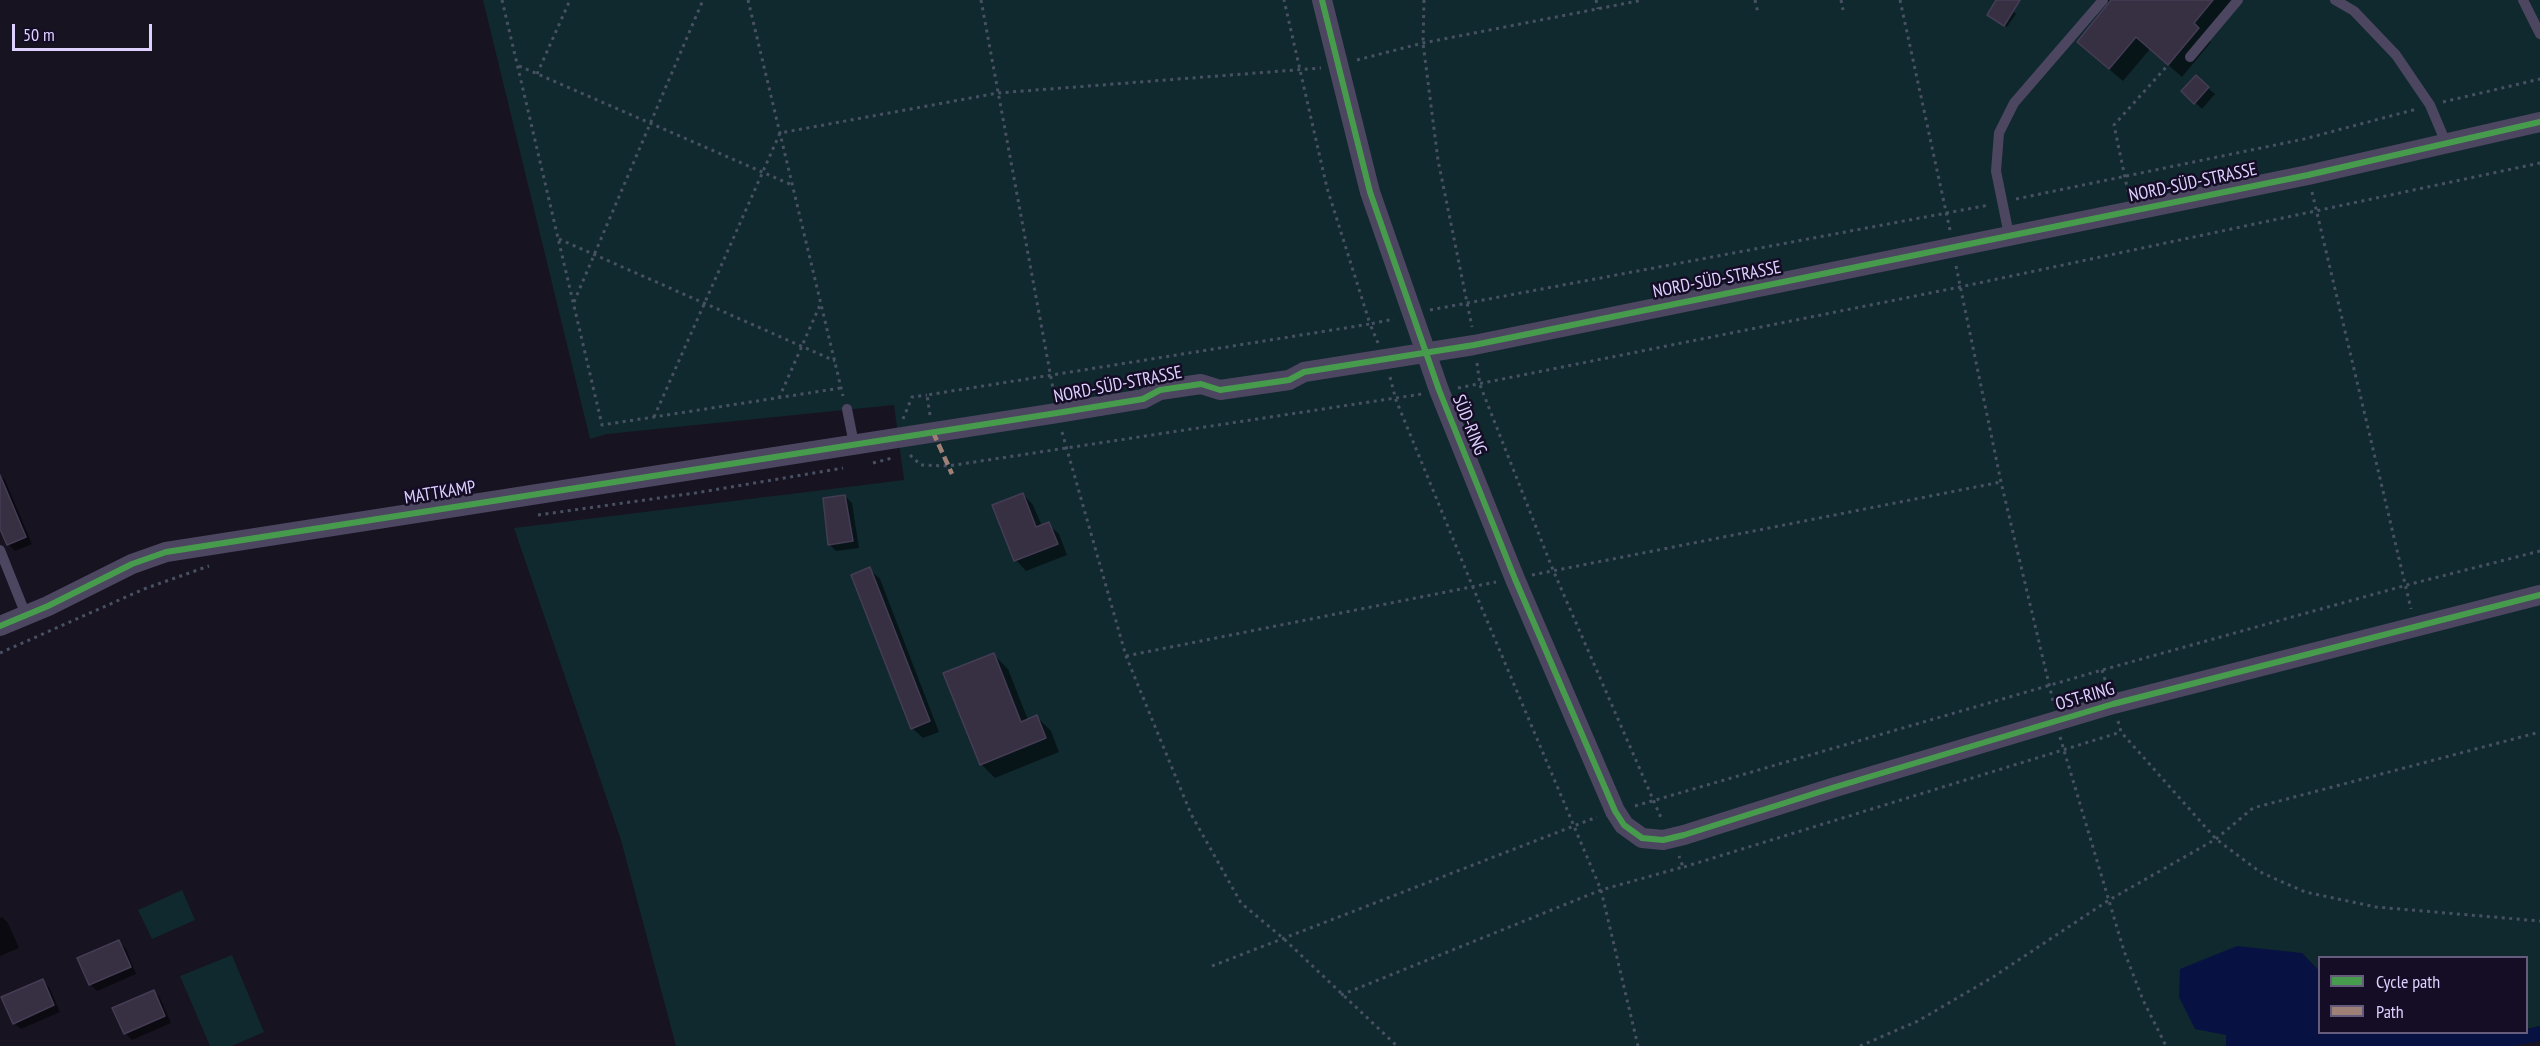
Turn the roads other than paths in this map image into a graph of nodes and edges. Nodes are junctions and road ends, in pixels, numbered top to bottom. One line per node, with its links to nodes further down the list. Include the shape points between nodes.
1 (1322, 0): 11 (street, SÜD-RING, via 1370,192)
2 (2103, 0): 10 (lane, via 2014,103 1999,133 1996,171)
3 (2238, 0): 7 (lane)
4 (2335, 0): 9 (lane, via 2354,11 2396,55 2430,105)
5 (2523, 0): 6 (lane)
6 (2540, 34)
7 (2190, 57)
8 (2540, 122): 9 (street, NORD-SÜD-STRASSE)
9 (2446, 143): 10 (street, NORD-SÜD-STRASSE)
10 (2009, 236): 11 (street, NORD-SÜD-STRASSE)
11 (1426, 353): 14 (street, NORD-SÜD-STRASSE, via 1220,390 1201,384 1160,390 1143,399 933,432); 19 (street, SÜD-RING, via 1515,579 1615,812 1624,825)
12 (847, 409): 13 (lane)
13 (854, 444): 14 (street, MATTKAMP); 17 (street, MATTKAMP, via 166,552 132,564)
14 (898, 444)
15 (0, 550): 17 (lane)
16 (2540, 595): 19 (street, OST-RING, via 2112,704 1684,835 1663,840)
17 (26, 615): 18 (street, MATTKAMP)
18 (0, 626)
19 (1642, 838)

